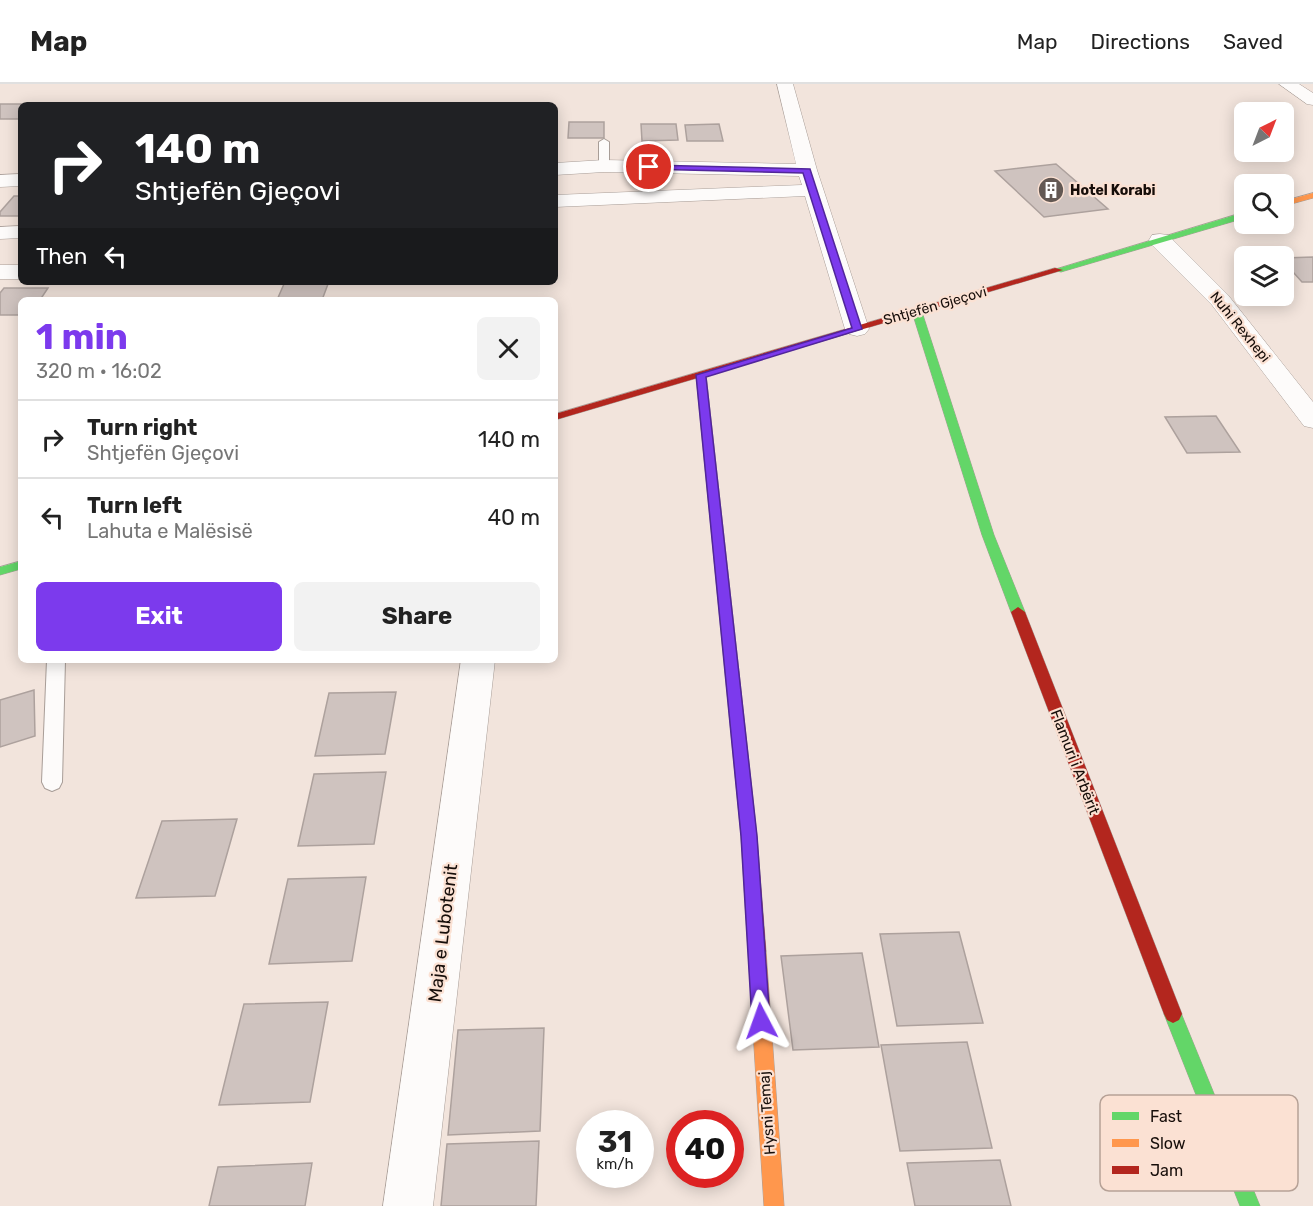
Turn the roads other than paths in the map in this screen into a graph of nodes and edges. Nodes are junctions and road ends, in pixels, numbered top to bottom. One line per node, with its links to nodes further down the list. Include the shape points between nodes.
1 (784, 84): 8 (street)
2 (1287, 84): 3 (street)
3 (1313, 100)
4 (604, 142): 5 (lane)
5 (603, 166): 6 (street); 8 (street)
6 (558, 169)
7 (18, 180): 9 (street)
8 (810, 180): 11 (street); 20 (street)
9 (0, 181)
10 (1313, 195): 12 (street)
11 (558, 201)
12 (1294, 201)
13 (1234, 218): 16 (street, Shtjefën Gjeçovi)
14 (18, 232): 15 (street)
15 (0, 233)
16 (1160, 240): 19 (street, Shtjefën Gjeçovi); 23 (street, Nuhi Rexhepi, via 1220,300)
17 (0, 272): 18 (street)
18 (18, 272)
19 (917, 312): 20 (street, Shtjefën Gjeçovi); 29 (street, Flamuri i Arbërit, via 988,535)
20 (857, 329): 21 (street, Shtjefën Gjeçovi)
21 (701, 375): 22 (street, Shtjefën Gjeçovi); 32 (street, Hysni Temaj, via 749,836)
22 (558, 416)
23 (1313, 420)
24 (18, 566): 25 (street)
25 (0, 571)
26 (56, 663): 28 (lane)
27 (478, 663): 31 (street, Maja e Lubotenit)
28 (52, 782)
29 (1206, 1095)
30 (1244, 1191): 33 (street, Flamuri i Arbërit)
31 (408, 1206)
32 (774, 1206)
33 (1250, 1206)

